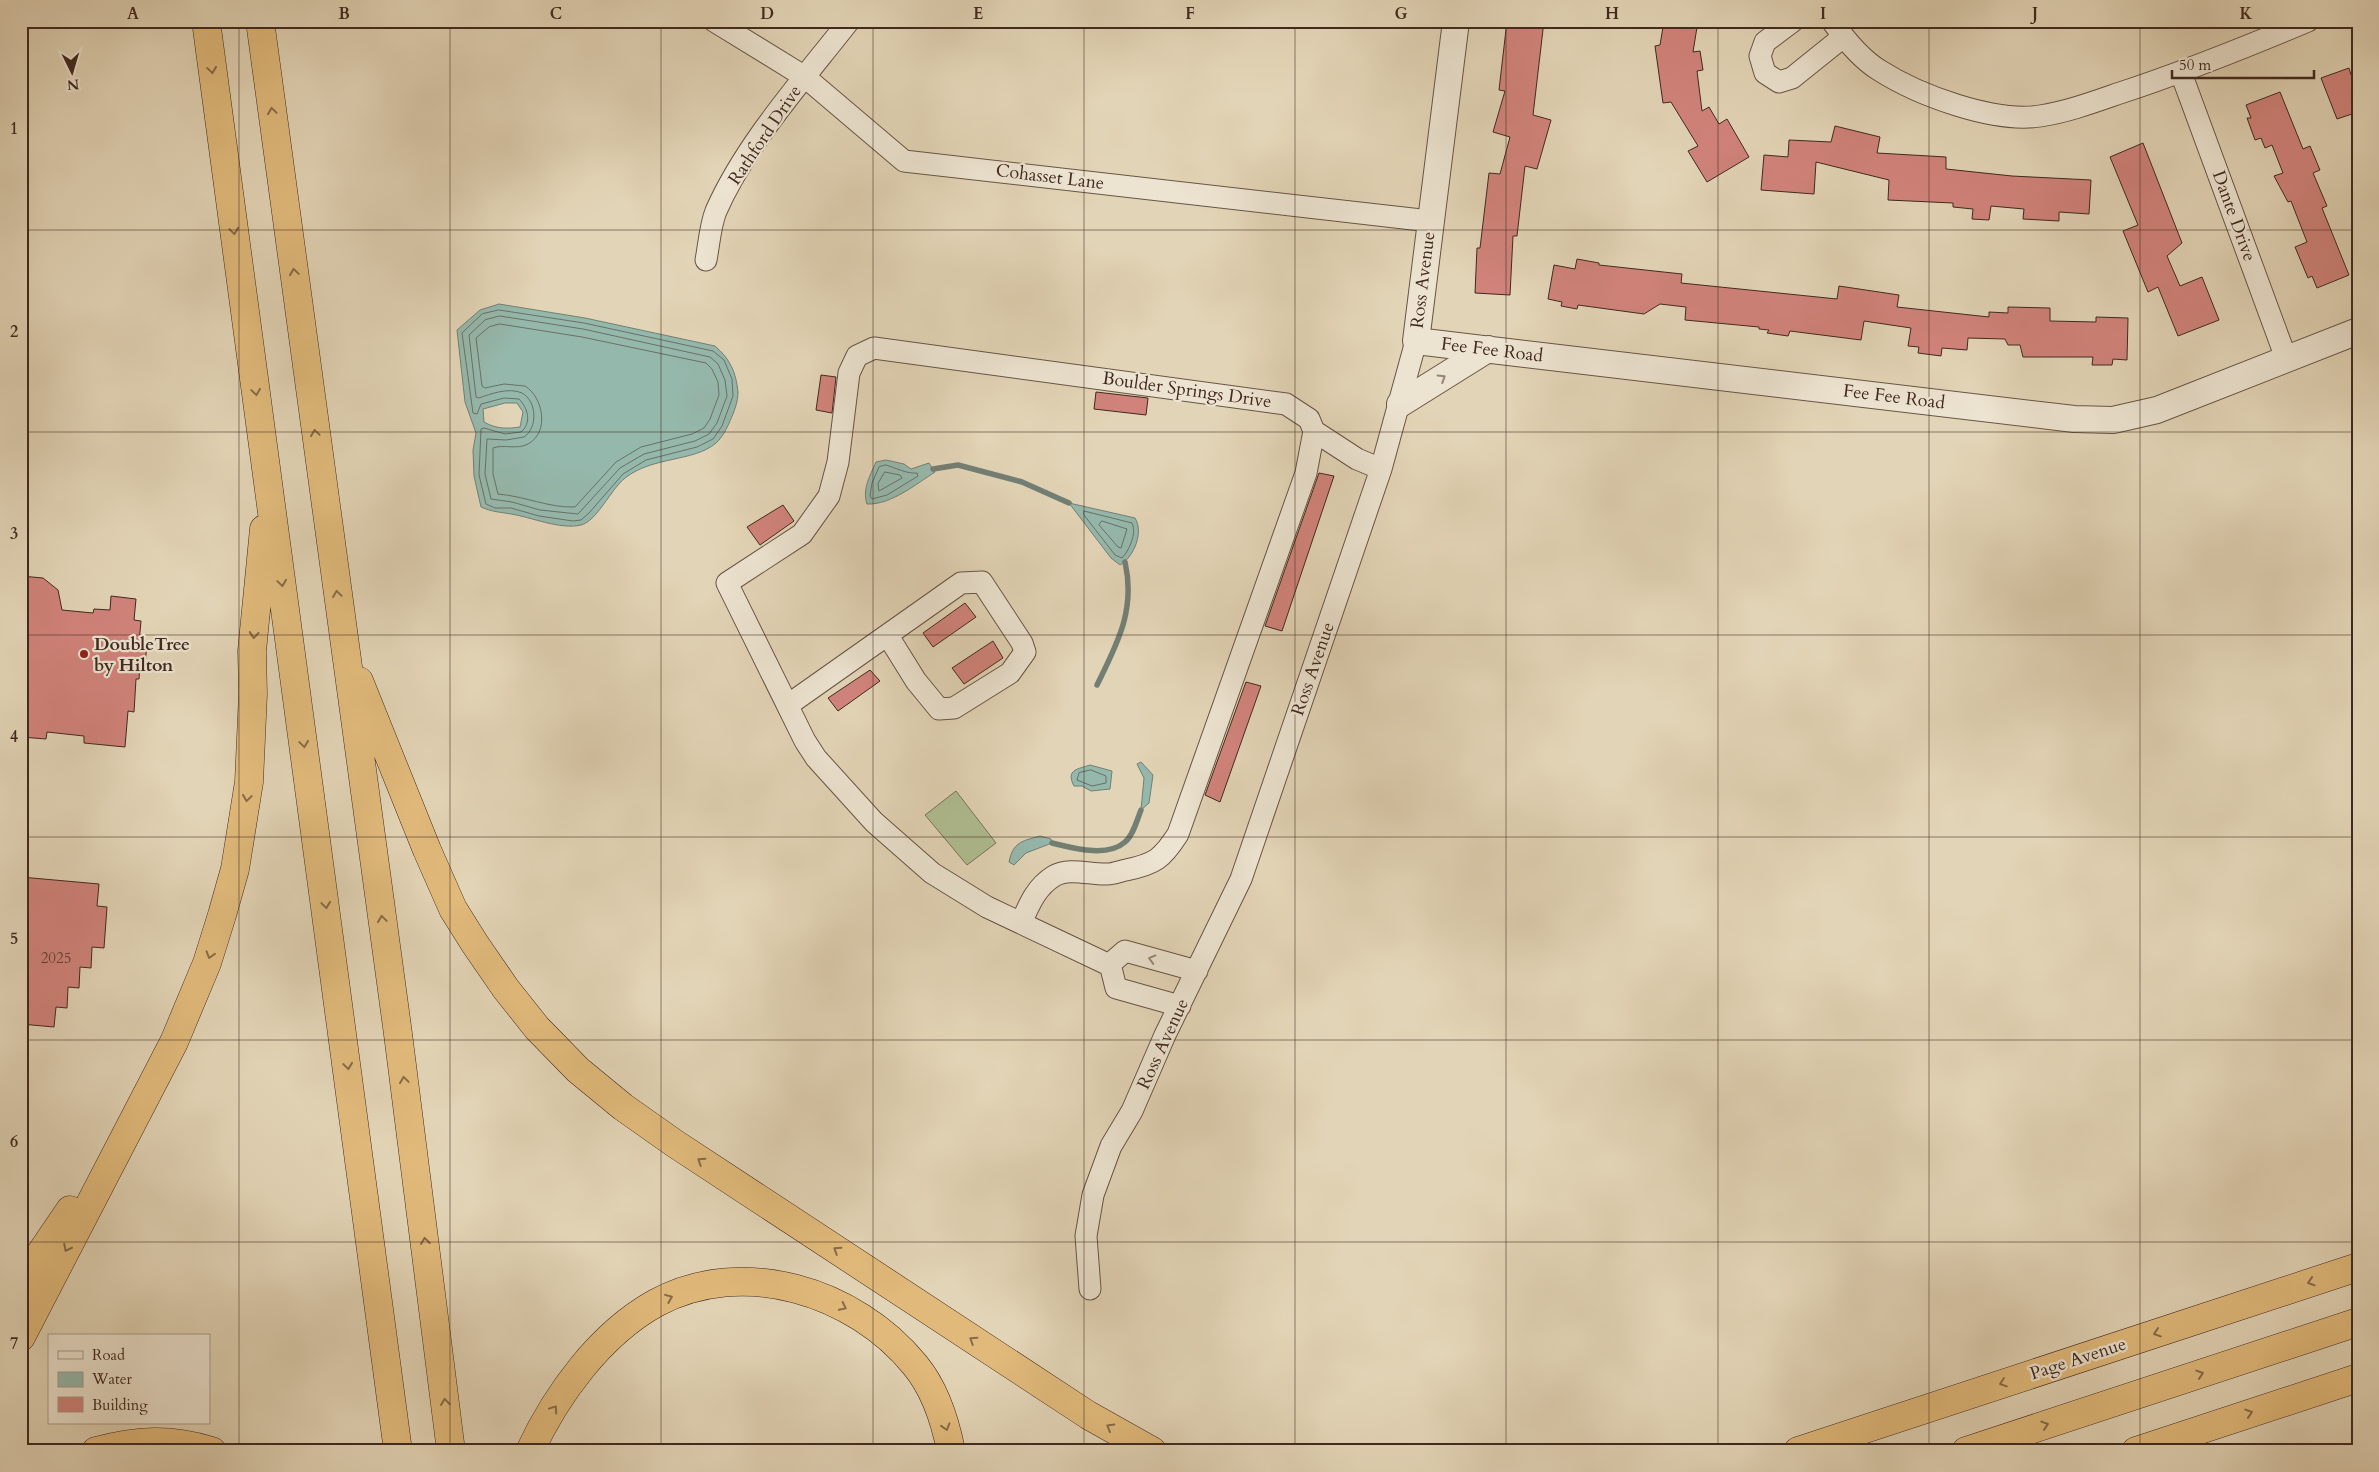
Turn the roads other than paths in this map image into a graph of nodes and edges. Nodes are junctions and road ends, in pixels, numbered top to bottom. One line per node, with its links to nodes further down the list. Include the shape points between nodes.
1 (206, 21): 20 (highway, one-way to 20)
2 (260, 21): 22 (highway, one-way to 2)
3 (714, 21): 10 (street, Cohasset Lane)
4 (849, 21): 10 (street, Rathford Drive)
5 (1456, 21): 11 (street, Ross Avenue)
6 (1793, 21): 8 (street, via 1766,42 1760,56 1765,73 1779,82 1792,78)
7 (2308, 21): 9 (street)
8 (1838, 29): 9 (street, via 1877,70 1920,92 1980,113 2039,116 2090,104)
9 (2181, 74): 16 (street, Dante Drive)
10 (805, 77): 11 (street, Cohasset Lane, via 904,161); 12 (street, Rathford Drive, via 762,134 715,213)
11 (1430, 221): 14 (street, Ross Avenue)
12 (706, 260)
13 (2358, 331): 16 (street, Fee Fee Road)
14 (1416, 341): 15 (street, Fee Fee Road); 17 (street, Ross Avenue)
15 (1488, 349): 16 (street, Fee Fee Road, via 2074,419 2112,420 2157,410); 17 (street, one-way to 15)
16 (2286, 358)
17 (1400, 404): 19 (street, Ross Avenue)
18 (1314, 431): 19 (street, Boulder Springs Drive); 23 (street, Boulder Springs Drive, via 1309,419 1286,404 874,348 857,356 849,373 838,462 829,496 802,534 727,583); 24 (street, via 1306,473 1178,834 1166,852 1149,865 1108,874 1056,875 1033,896)
19 (1382, 470): 26 (street, Ross Avenue, via 1241,879)
20 (268, 482): 28 (highway, one-way to 28, via 252,651 249,782 235,869 193,1000); 37 (highway, one-way to 37)
21 (888, 636): 21 (street, via 961,583 982,582 1025,652 1010,672 954,708 939,709 916,681); 23 (street)
22 (344, 642): 38 (highway, one-way to 22); 41 (highway, one-way to 22, via 1088,1415 682,1149 578,1070 537,1028 506,989 454,909)
23 (788, 705): 24 (street, via 816,758 874,822 932,873 987,907)
24 (1021, 923): 25 (street)
25 (1110, 964): 26 (street, one-way to 25, via 1125,951); 27 (street, via 1116,988)
26 (1197, 971): 27 (street, Ross Avenue)
27 (1180, 1006): 31 (street, Ross Avenue, via 1132,1111 1111,1146 1092,1195 1086,1236)
28 (138, 1112): 30 (highway); 33 (highway, one-way to 33)
29 (2358, 1267): 42 (highway, Page Avenue, one-way to 42)
30 (21, 1282)
31 (1090, 1289)
32 (2358, 1322): 43 (highway, one-way to 32)
33 (21, 1337)
34 (2358, 1378): 44 (highway, one-way to 34)
35 (96, 1451): 36 (highway, via 122,1444 155,1441 182,1443)
36 (212, 1451)
37 (398, 1451)
38 (451, 1451)
39 (530, 1451): 40 (highway, one-way to 40, via 570,1384 631,1319 656,1303 684,1292 718,1284 751,1282 789,1287 824,1298 860,1315 889,1337 915,1365 933,1393)
40 (952, 1451)
41 (1152, 1451)
42 (1798, 1451)
43 (1966, 1451)
44 (2136, 1451)

